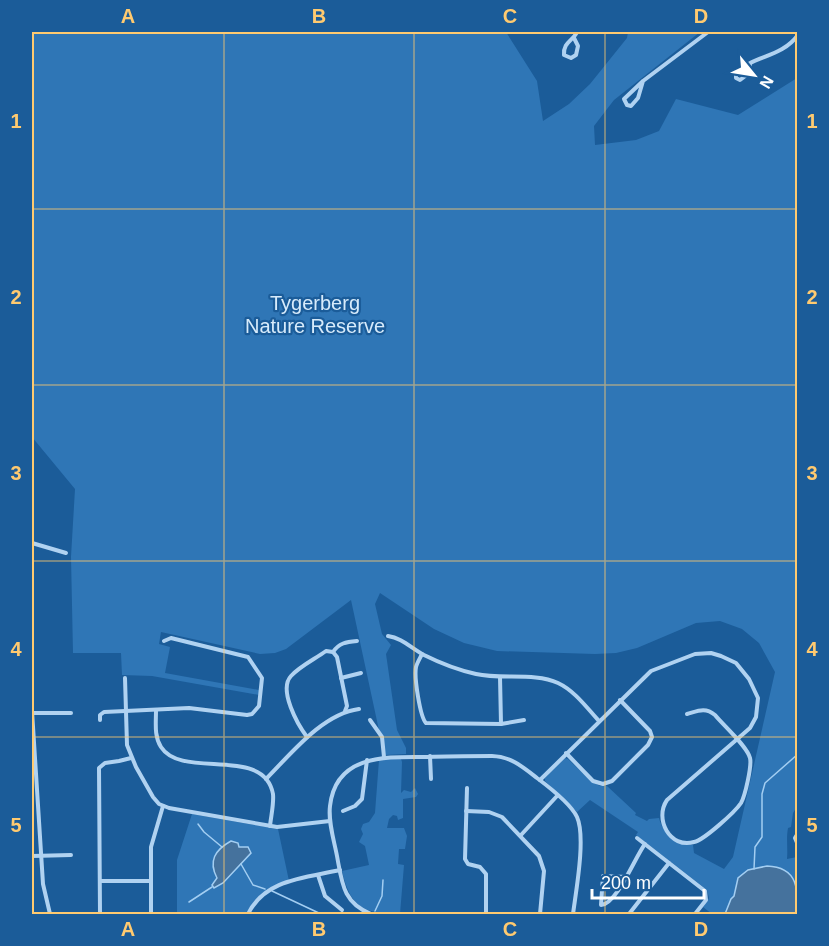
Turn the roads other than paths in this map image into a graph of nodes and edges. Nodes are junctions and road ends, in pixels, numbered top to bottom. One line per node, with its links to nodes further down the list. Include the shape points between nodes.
1 (577, 32): 4 (street)
2 (708, 32): 6 (street)
3 (798, 35): 5 (street, via 784,48)
4 (574, 38): 4 (street, via 578,46 571,58 564,55 564,49)
5 (750, 64): 5 (street, via 737,71 736,78 746,76)
6 (643, 81): 6 (street, via 625,97 627,105 636,102)
7 (32, 543): 8 (street)
8 (66, 553)
9 (388, 636): 13 (street)
10 (164, 641): 20 (street, via 171,638 246,656 261,674 260,706 247,715 189,708)
11 (357, 641): 12 (street, via 337,646)
12 (333, 652): 17 (street); 31 (street, via 326,651 288,681 288,702)
13 (422, 654): 15 (street, via 451,667); 30 (street, via 416,675 425,722)
14 (362, 673): 17 (street)
15 (500, 677): 29 (street, via 544,679 559,684 572,692); 30 (street)
16 (125, 678): 24 (street)
17 (341, 678): 21 (street)
18 (620, 700): 29 (street); 32 (street, via 651,671 695,654 721,656 742,669 758,698 754,721); 33 (street, via 651,733 651,741 612,781 593,781)
19 (358, 709): 21 (street)
20 (156, 711): 24 (street); 38 (street, via 156,735 162,749 171,756 247,768)
21 (345, 711): 31 (street)
22 (32, 712): 23 (street); 54 (street)
23 (70, 713)
24 (125, 713): 26 (street, via 104,712); 36 (street)
25 (687, 714): 32 (street, via 709,711)
26 (100, 720)
27 (370, 720): 35 (street, via 382,737)
28 (524, 720): 30 (street)
29 (598, 721): 33 (street)
30 (501, 724)
31 (307, 737): 38 (street)
32 (736, 739): 32 (street, via 665,803 662,824 669,834 690,843 700,840 740,804 750,760)
33 (566, 753): 40 (street)
34 (430, 756): 35 (street); 39 (street); 40 (street, via 503,757)
35 (384, 757): 37 (street)
36 (131, 758): 43 (street, via 153,797); 61 (street, via 105,762 100,767)
37 (367, 760): 44 (street, via 362,799); 47 (street, via 352,768 338,783 331,799)
38 (266, 779): 48 (street, via 273,797)
39 (431, 779)
40 (540, 780): 42 (street)
41 (466, 788): 45 (street)
42 (557, 796): 50 (street); 71 (street, via 574,813 581,831)
43 (163, 806): 48 (street); 62 (street, via 151,847)
44 (343, 811)
45 (466, 811): 50 (street, via 496,814); 69 (street, via 465,859 486,874)
46 (798, 814): 49 (street)
47 (330, 821): 48 (street); 58 (street)
48 (270, 826)
49 (797, 834): 53 (street)
50 (521, 835): 70 (street, via 544,867)
51 (637, 838): 52 (street)
52 (645, 844): 57 (street); 60 (street)
53 (798, 845)
54 (41, 855): 55 (street); 56 (street); 64 (street)
55 (71, 855)
56 (32, 856)
57 (669, 863): 72 (street); 73 (street, via 706,892 706,900)
58 (340, 870): 59 (street); 68 (street, via 350,901)
59 (318, 876): 63 (street, via 325,896); 67 (street, via 269,889)
60 (627, 877): 60 (street, via 607,903 601,905 603,876)
61 (100, 881): 62 (street); 65 (street)
62 (151, 881): 66 (street)
63 (342, 910)
64 (50, 915)
65 (100, 915)
66 (151, 915)
67 (248, 915)
68 (372, 915)
69 (486, 915)
70 (540, 915)
71 (573, 915)
72 (629, 915)
73 (695, 915)

